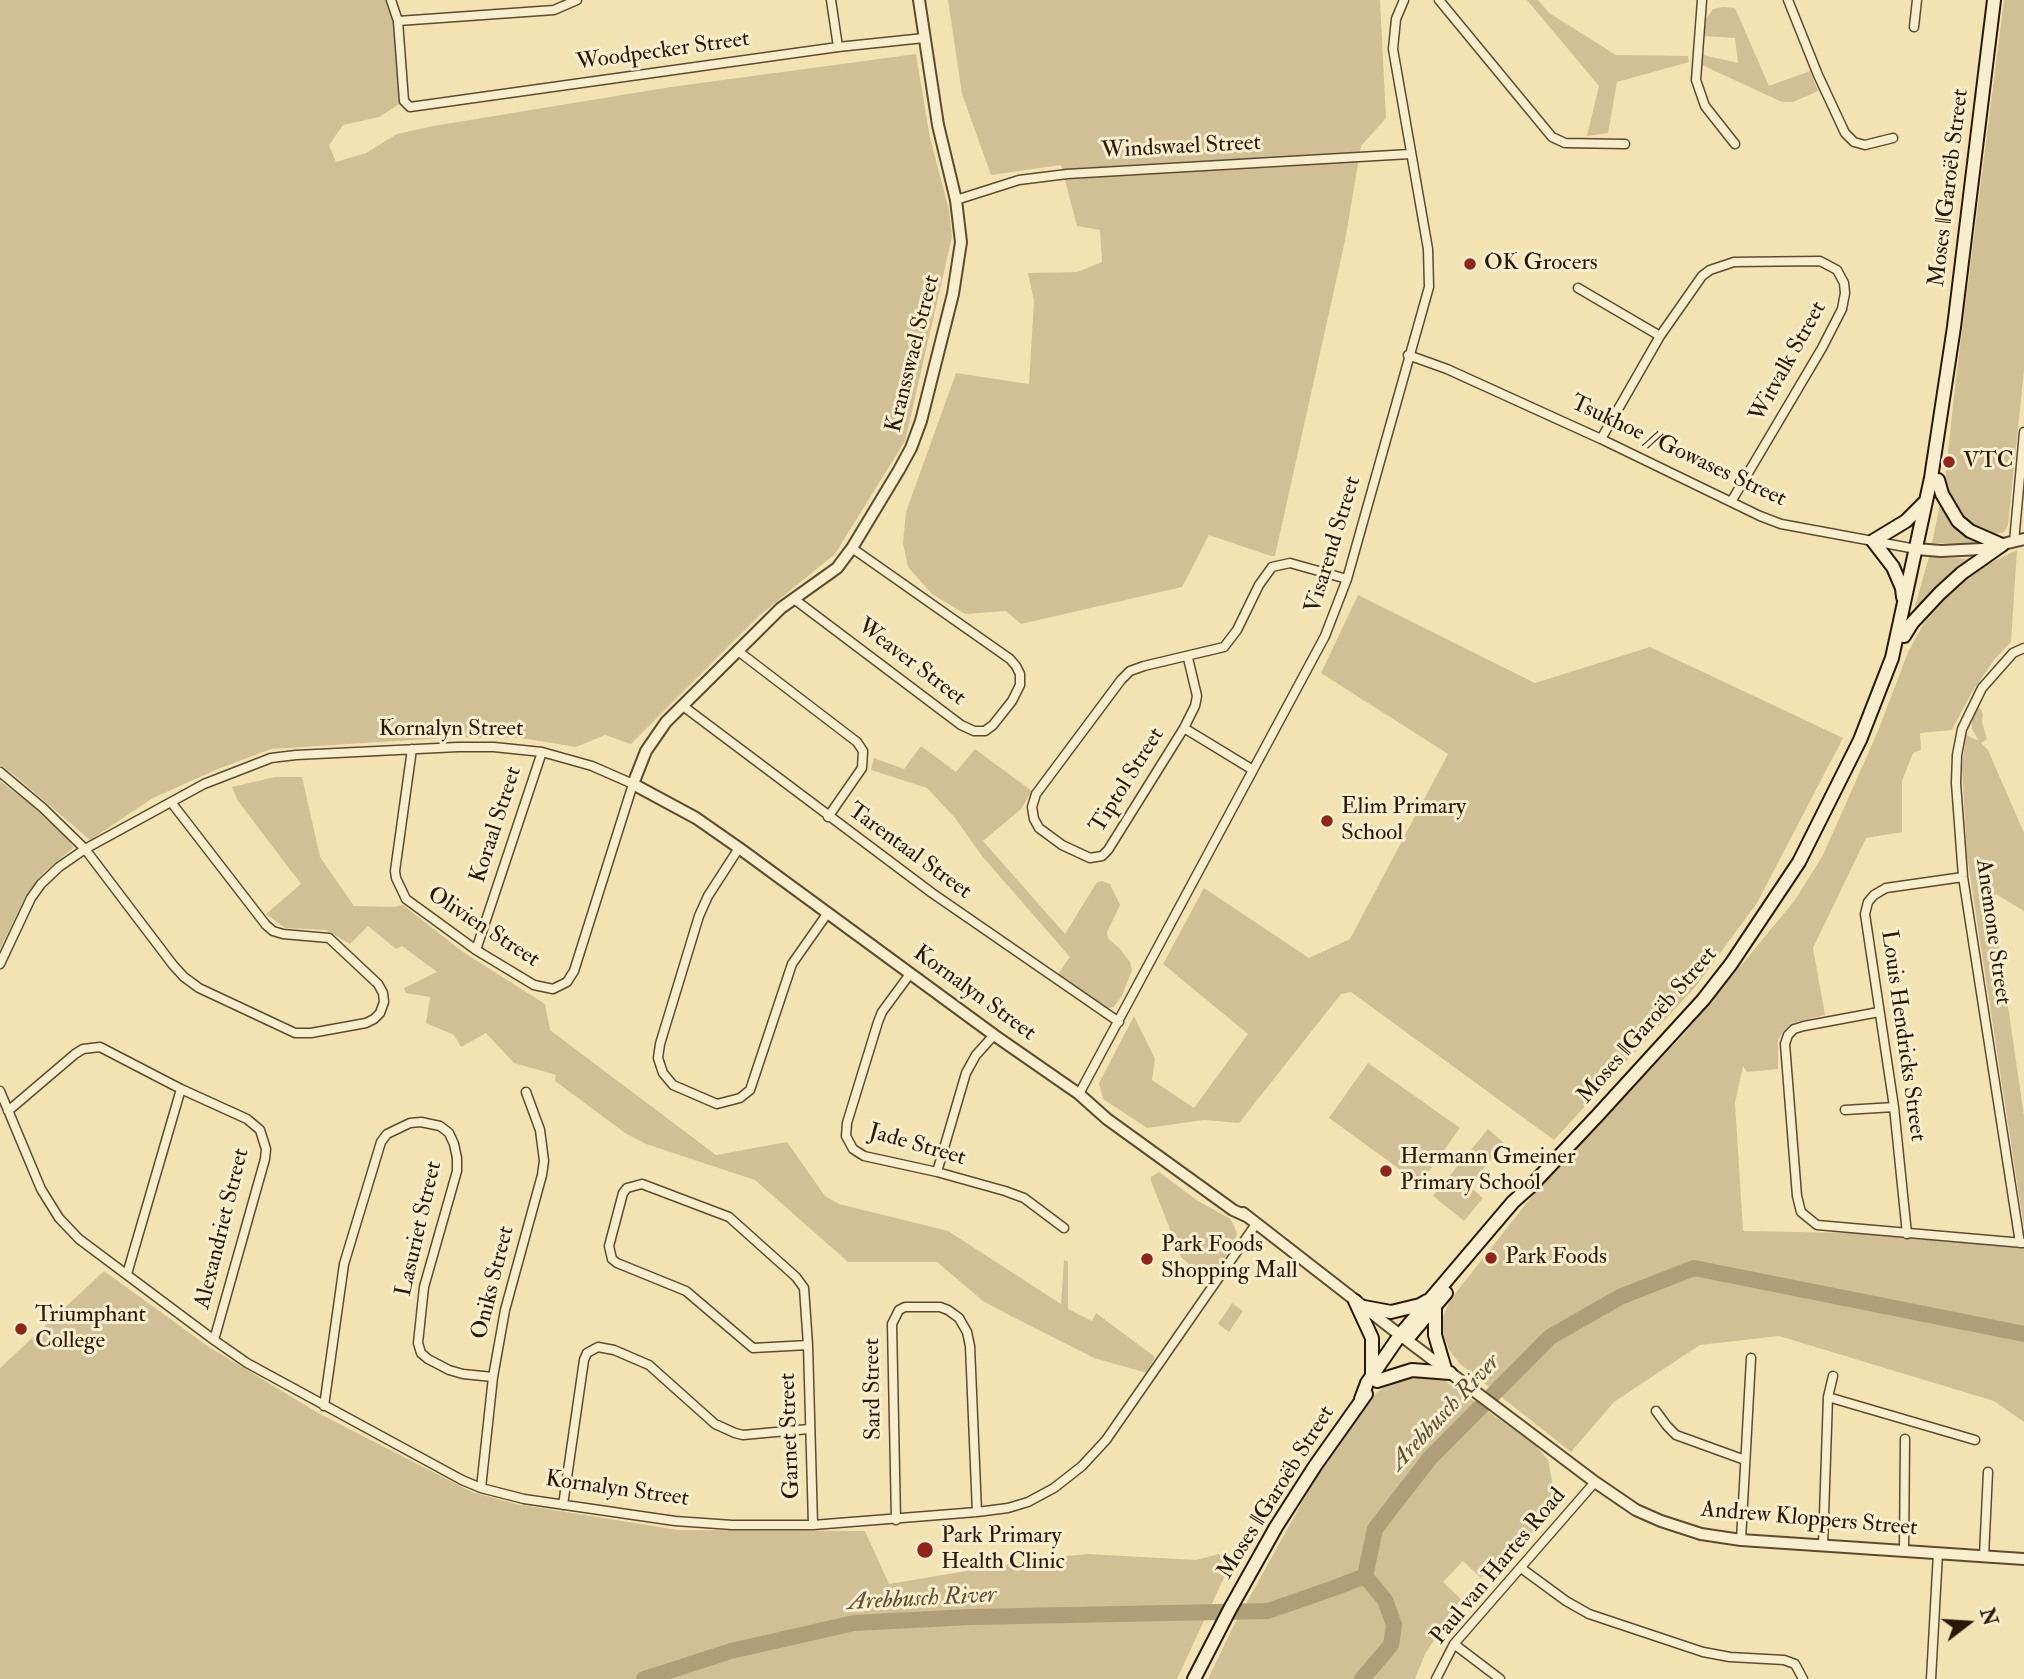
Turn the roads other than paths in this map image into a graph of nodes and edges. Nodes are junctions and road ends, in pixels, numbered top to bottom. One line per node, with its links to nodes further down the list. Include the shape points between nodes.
1 (391, 0): 11 (street)
2 (577, 0): 11 (street, via 554,10)
3 (831, 0): 14 (street)
4 (919, 0): 13 (street, Kransswael Street)
5 (1404, 0): 18 (street, Visarend Street, via 1396,19 1393,49)
6 (1439, 0): 16 (street, via 1552,137 1565,143)
7 (1702, 0): 17 (street, via 1697,87 1705,106)
8 (1788, 0): 15 (street, via 1845,133 1865,145)
9 (1917, 0): 12 (street)
10 (1994, 0): 23 (main road, Moses ǁGaroëb Street)
11 (398, 21): 14 (street, Woodpecker Street, via 404,101 413,107)
12 (1914, 27)
13 (924, 38): 14 (street, Woodpecker Street); 19 (street, Kransswael Street)
14 (838, 47)
15 (1894, 138)
16 (1625, 144)
17 (1735, 144)
18 (1410, 154): 19 (street, Windswael Street, via 1067,174 1020,180); 22 (street, Visarend Street, via 1430,268 1429,287)
19 (956, 200): 31 (street, Kransswael Street, via 961,242 922,421 899,470)
20 (1578, 288): 21 (street)
21 (1660, 336): 25 (street, Witvalk Street); 28 (street, Witvalk Street, via 1702,276 1722,265 1820,261 1837,270 1844,283 1842,310)
22 (1408, 355): 25 (street, Tsukhoe //Gowases Street); 33 (street, Visarend Street)
23 (1947, 382): 26 (main road, Moses ǁGaroëb Street, via 1949,401); 27 (main road, Moses ǁGaroëb Street)
24 (2024, 432): 30 (street)
25 (1601, 439): 28 (street, Tsukhoe //Gowases Street)
26 (1938, 480): 30 (main road, via 1958,521 1970,531); 32 (main road, Moses ǁGaroëb Street)
27 (1926, 500): 29 (main road, via 1906,521); 32 (main road, Moses ǁGaroëb Street)
28 (1731, 502): 29 (street, Tsukhoe //Gowases Street, via 1781,524)
29 (1873, 541): 32 (street, Tsukhoe //Gowases Street); 35 (main road, via 1898,576)
30 (2013, 542): 32 (street, Tsukhoe //Gowases Street, via 1969,550); 36 (main road, via 1962,573)
31 (852, 548): 34 (street, Kransswael Street, via 837,568); 34 (street, Weaver Street, via 1016,666 1020,685 993,725 985,732 961,725)
32 (1921, 549): 35 (main road, Moses ǁGaroëb Street); 36 (main road, Moses ǁGaroëb Street)
33 (1347, 579): 39 (street, Tiptol Street, via 1290,564 1272,567 1231,641 1216,651); 45 (street, Visarend Street, via 1325,636)
34 (794, 599): 38 (street, Kransswael Street)
35 (1904, 604): 40 (main road, Moses ǁGaroëb Street)
36 (1904, 636): 40 (main road, Moses ǁGaroëb Street)
37 (2024, 648): 52 (street, Anemone Street, via 2013,653 1982,688 1962,729 1956,783)
38 (738, 651): 41 (street, Kransswael Street); 49 (street, via 863,751 862,768)
39 (1188, 657): 42 (street, Tiptol Street, via 1197,696); 42 (street, Tiptol Street, via 1130,671 1121,680 1036,794 1032,807 1039,828 1077,854 1102,856)
40 (1892, 658): 73 (main road, Moses ǁGaroëb Street, via 1820,823 1780,893 1731,964 1703,1000 1513,1202)
41 (683, 706): 47 (street, Kransswael Street, via 646,751); 49 (street, Tarentaal Street)
42 (1184, 728): 45 (street)
43 (412, 749): 44 (street, Kornalyn Street, via 494,747); 48 (street, Kornalyn Street, via 271,758); 54 (street, Olivien Street, via 396,878 410,904)
44 (542, 752): 47 (street, Kornalyn Street); 54 (street, Koraal Street)
45 (1253, 769): 58 (street, Visarend Street)
46 (0, 772): 51 (street)
47 (633, 784): 50 (street, Kornalyn Street); 54 (street, Olivien Street, via 567,982 544,989)
48 (171, 802): 51 (street, Kornalyn Street); 51 (street, via 266,925 283,934 329,937 378,984 384,1002 374,1020 295,1034 199,988 173,965)
49 (828, 817): 58 (street, Tarentaal Street)
50 (739, 848): 53 (street, Kornalyn Street); 53 (street, via 699,916 660,1044 658,1058 673,1085 717,1104 750,1090 792,964)
51 (85, 849): 55 (street, Kornalyn Street, via 41,884)
52 (1964, 877): 57 (street, Louis Hendricks Street, via 1886,888 1868,902 1865,914); 71 (street, Anemone Street)
53 (827, 914): 56 (street, Kornalyn Street)
54 (476, 950)
55 (0, 964)
56 (910, 974): 59 (street, Kornalyn Street); 67 (street, Jade Street, via 878,1022 846,1136 864,1156)
57 (1879, 1012): 64 (street, Louis Hendricks Street); 70 (street, via 1804,1026 1788,1035 1797,1196 1801,1212 1816,1225)
58 (1119, 1022): 63 (street, Visarend Street)
59 (994, 1035): 63 (street, Kornalyn Street); 67 (street, via 966,1073)
60 (181, 1089): 66 (street, Alexandriet Street, via 110,1051 91,1047 75,1054); 72 (street); 76 (street, Alexandriet Street, via 254,1123 266,1149)
61 (0, 1091): 66 (street, Kornalyn Street)
62 (526, 1092): 81 (street, Oniks Street, via 540,1130 543,1168 505,1310)
63 (1079, 1094): 68 (street, Kornalyn Street)
64 (1894, 1107): 65 (street); 70 (street, Louis Hendricks Street)
65 (1845, 1110)
66 (8, 1111): 72 (street, Kornalyn Street, via 53,1211 79,1238)
67 (937, 1172): 69 (street, Jade Street, via 1024,1198)
68 (1256, 1224): 74 (street, Kornalyn Street); 94 (street, Kornalyn Street, via 1094,1453 1028,1503)
69 (1064, 1228)
70 (1907, 1234): 71 (street)
71 (2022, 1243)
72 (127, 1274): 76 (street, Kornalyn Street)
73 (1434, 1303): 74 (main road, via 1382,1311); 75 (main road, Moses ǁGaroëb Street); 79 (main road, via 1435,1335)
74 (1359, 1304): 75 (street, Kornalyn Street); 82 (main road, via 1372,1338)
75 (1404, 1338): 79 (street); 82 (main road, Moses ǁGaroëb Street)
76 (214, 1340): 84 (street, Kornalyn Street)
77 (808, 1345): 77 (street, Garnet Street, via 753,1348 686,1291 611,1259 609,1247 627,1188 642,1184 721,1213 738,1224 804,1288); 86 (street, Garnet Street)
78 (1751, 1358): 89 (street)
79 (1448, 1371): 82 (main road, via 1412,1370); 91 (street, Andrew Kloppers Street)
80 (1833, 1376): 83 (street)
81 (493, 1377): 84 (street, Lasuriet Street, via 449,1370 421,1353 418,1343 424,1287 457,1171 449,1133 421,1122 387,1134 381,1142 344,1264); 92 (street, Oniks Street)
82 (1375, 1378): 105 (main road, Moses ǁGaroëb Street, via 1276,1527)
83 (1828, 1397): 88 (street); 98 (street)
84 (324, 1406): 92 (street, Kornalyn Street)
85 (1656, 1411): 89 (street, via 1676,1435)
86 (809, 1429): 93 (street, via 735,1433 715,1424 649,1365 598,1347 584,1360); 96 (street, Garnet Street)
87 (1905, 1439): 99 (street)
88 (1975, 1440)
89 (1745, 1460): 97 (street)
90 (1988, 1472): 101 (street)
91 (1595, 1482): 97 (street, Andrew Kloppers Street, via 1661,1521); 103 (street, Paul van Hartes Road)
92 (481, 1488): 93 (street, Kornalyn Street)
93 (564, 1505): 96 (street, Kornalyn Street, via 675,1521)
94 (977, 1512): 95 (street, Kornalyn Street); 95 (street, Sard Street, via 967,1332 948,1310 905,1307 892,1324)
95 (896, 1520): 96 (street, Kornalyn Street)
96 (813, 1525)
97 (1741, 1540): 98 (street, Andrew Kloppers Street)
98 (1823, 1545): 99 (street, Andrew Kloppers Street)
99 (1904, 1551): 100 (street, Andrew Kloppers Street)
100 (1938, 1553): 101 (street, Andrew Kloppers Street); 109 (street)
101 (1983, 1556): 102 (street, Andrew Kloppers Street)
102 (2024, 1559)
103 (1521, 1568): 104 (street, Paul van Hartes Road); 108 (street, via 1589,1614 1703,1652 1784,1660 1795,1664)
104 (1454, 1644): 106 (street, Paul van Hartes Road); 107 (street)
105 (1194, 1679)
106 (1436, 1679)
107 (1500, 1679)
108 (1803, 1679)
109 (1931, 1679)

